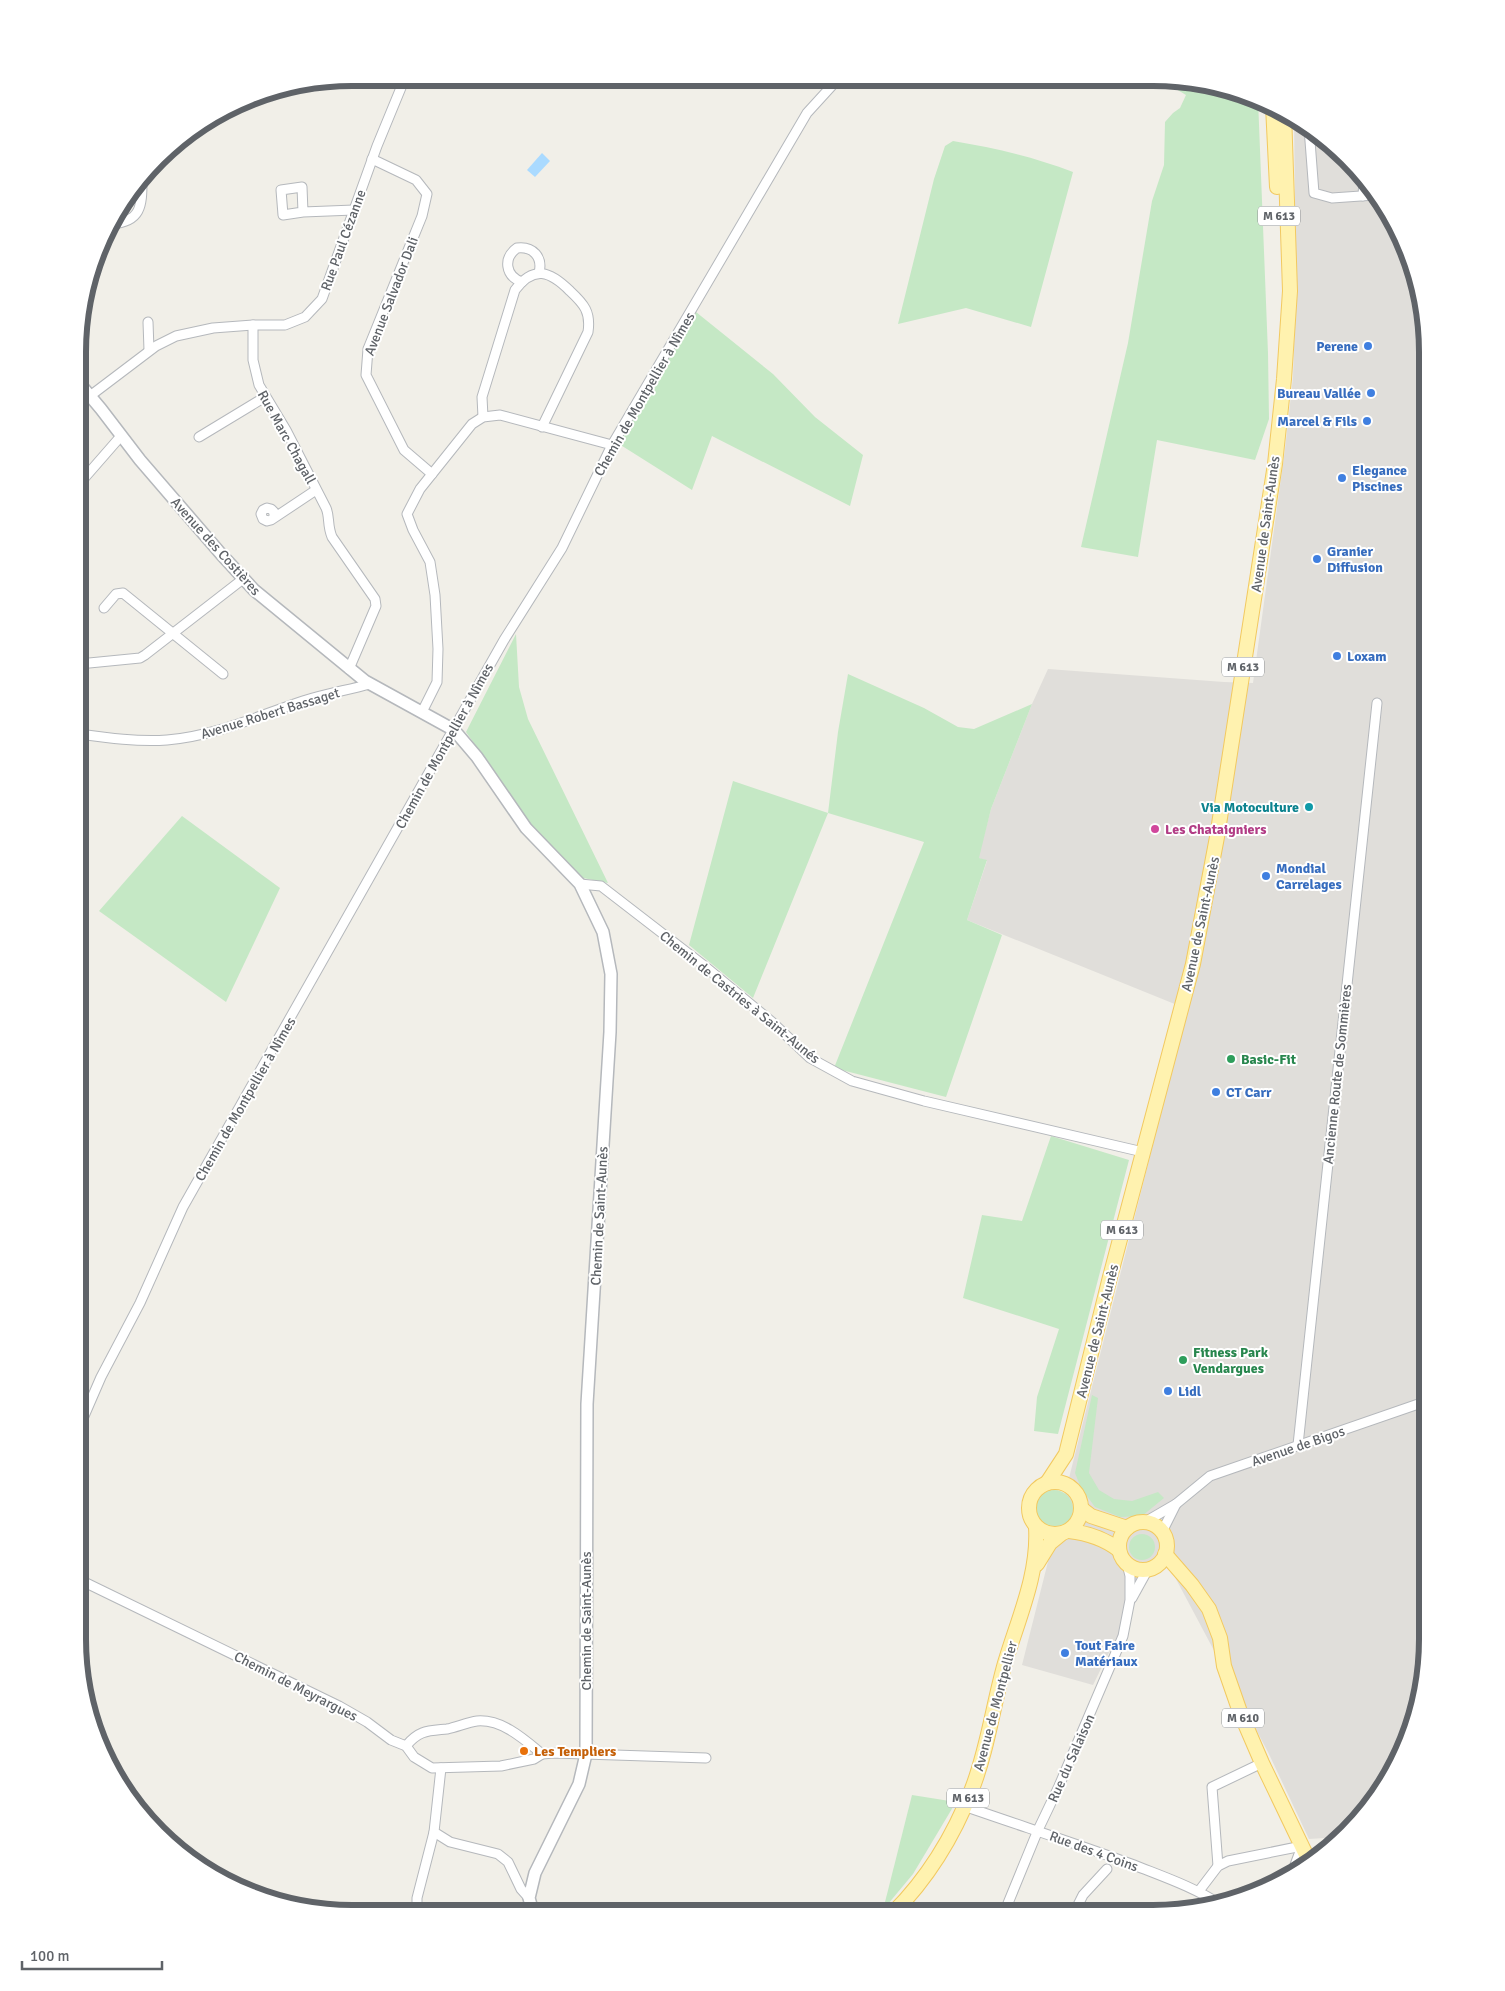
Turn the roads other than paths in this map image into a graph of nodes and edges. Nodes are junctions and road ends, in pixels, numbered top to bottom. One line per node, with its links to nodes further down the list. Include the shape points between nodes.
1 (402, 86): 6 (street, Rue Paul Cézanne)
2 (832, 86): 27 (street, Chemin de Montpellier à Nîmes, via 807,113)
3 (1273, 115): 17 (main road, Avenue de Saint-Aunès / M 613)
4 (1284, 121): 17 (main road, Avenue de Saint-Aunès / M 613, via 1290,291)
5 (1310, 138): 9 (street, via 1314,193 1332,198)
6 (372, 159): 11 (street, Rue Paul Cézanne); 28 (street, Avenue Salvador Dali, via 416,180 427,194 422,216 365,363 366,375 404,450)
7 (142, 190): 13 (street, via 142,203 136,216)
8 (1363, 190): 9 (street)
9 (1363, 196): 10 (street)
10 (1367, 196)
11 (354, 210): 12 (street); 18 (street, Rue Paul Cézanne, via 322,299 305,316 285,325)
12 (303, 212)
13 (121, 223)
14 (539, 274): 15 (street); 15 (street, via 540,260 535,252 529,248 517,248 507,258 506,265 513,277); 24 (street, via 550,274 558,279 584,304 590,321 588,332)
15 (522, 282): 23 (street, via 515,290 482,396)
16 (148, 322): 19 (street)
17 (1286, 324): 44 (main road, Avenue de Saint-Aunès / M 613, via 1275,464 1217,837 1193,964)
18 (252, 325): 19 (street, Rue Paul Cézanne, via 176,336); 22 (street, Rue Marc Chagall, via 253,360 258,385)
19 (149, 350): 21 (street, Rue Paul Cézanne)
20 (86, 391): 21 (street, Avenue des Costières)
21 (90, 396): 25 (street, Avenue des Costières)
22 (265, 397): 26 (street); 30 (street, Rue Marc Chagall, via 286,430)
23 (483, 417): 24 (street, via 500,415); 28 (street, via 472,424)
24 (542, 427): 27 (street)
25 (121, 436): 29 (street); 32 (street, Avenue des Costières)
26 (199, 437)
27 (612, 445): 41 (street, Chemin de Montpellier à Nîmes, via 562,548 504,640)
28 (432, 474): 40 (street, via 407,514 430,562 435,595 436,682)
29 (86, 475)
30 (316, 490): 31 (street, Rue Marc Chagall); 36 (street, Rue Marc Chagall, via 328,513 332,537 375,599 376,606)
31 (274, 517)
32 (243, 579): 34 (street); 36 (street, Avenue des Costières)
33 (104, 608): 34 (street, via 116,594 123,593)
34 (174, 634): 35 (street, via 140,658); 37 (street)
35 (86, 663)
36 (349, 669): 38 (street, Avenue des Costières)
37 (223, 674)
38 (370, 684): 40 (street, Avenue des Costières); 42 (street, Avenue Robert Bassaget, via 189,737 131,740)
39 (1377, 703): 47 (street, Ancienne Route de Sommières)
40 (422, 712): 41 (street, Avenue des Costières)
41 (454, 730): 43 (street, Chemin de Saint-Aunès, via 477,757 526,828); 46 (street, Chemin de Montpellier à Nîmes, via 183,1206)
42 (86, 735)
43 (580, 884): 44 (street, Chemin de Castries à Saint-Aunés, via 601,886 709,970 810,1058 852,1081); 68 (street, Chemin de Saint-Aunès, via 603,932 611,974 587,1404)
44 (1143, 1152): 48 (main road, Avenue de Saint-Aunès / M 613)
45 (1419, 1404): 47 (street, Avenue de Bigos)
46 (86, 1412)
47 (1298, 1445): 51 (street, Avenue de Bigos, via 1210,1476)
48 (1066, 1454): 49 (main road, Avenue de Saint-Aunès / M 613); 50 (main road, Avenue de Saint-Aunès / M 613, via 1068,1475)
49 (1047, 1483): 50 (main road, via 1063,1483); 54 (main road, via 1038,1488 1029,1503 1029,1512)
50 (1077, 1492): 52 (main road)
51 (1176, 1504): 53 (street, Avenue de Bigos); 57 (street, Avenue de Bigos)
52 (1082, 1509): 55 (main road, via 1091,1516); 56 (main road, via 1080,1518)
53 (1145, 1522): 55 (main road); 57 (main road)
54 (1036, 1527): 56 (main road, via 1044,1532); 61 (main road, Avenue de Montpellier / M 613)
55 (1127, 1528): 58 (main road, via 1120,1538)
56 (1065, 1532): 58 (main road, via 1082,1532); 61 (main road, Avenue de Montpellier / M 613, via 1050,1543)
57 (1162, 1532): 59 (main road, via 1166,1539)
58 (1119, 1550): 60 (main road)
59 (1165, 1554): 62 (main road); 63 (main road, M 610)
60 (1126, 1564): 62 (main road, via 1141,1570); 65 (street, Rue du Salaison, via 1130,1576)
61 (1035, 1568): 72 (main road, Avenue de Montpellier / M 613, via 981,1758)
62 (1152, 1568): 63 (main road); 65 (street, Rue du Salaison)
63 (1182, 1574): 70 (main road, M 610, via 1208,1609 1220,1638 1224,1666 1240,1712)
64 (86, 1583): 66 (street, Chemin de Meyrargues, via 339,1706 391,1740)
65 (1130, 1600): 73 (street, Rue du Salaison, via 1123,1636)
66 (406, 1746): 67 (street, via 424,1731 460,1727 477,1721 493,1723 516,1733); 71 (street, Chemin de Meyrargues, via 421,1763)
67 (542, 1754): 68 (street, Chemin de Meyrargues); 71 (street, Chemin de Meyrargues, via 534,1759 501,1766)
68 (586, 1754): 69 (street, Chemin de Meyrargues); 81 (street, Chemin de Saint-Aunès, via 579,1784 535,1874)
69 (706, 1758)
70 (1262, 1763): 75 (main road, M 610); 78 (street, via 1212,1787)
71 (441, 1768): 74 (street)
72 (964, 1806): 73 (street, Rue des 4 Coins); 85 (main road, Avenue de Montpellier / M 613, via 934,1865)
73 (1038, 1830): 80 (street, Rue des 4 Coins); 86 (street, Rue du Salaison)
74 (434, 1832): 81 (street, via 450,1842 498,1854 508,1862); 83 (street)
75 (1302, 1846): 76 (main road, M 610); 77 (street); 78 (street, via 1228,1861)
76 (1307, 1855)
77 (1296, 1862)
78 (1218, 1866): 80 (street)
79 (1107, 1869): 87 (street)
80 (1198, 1891): 82 (street, Rue des 4 Coins)
81 (529, 1898): 84 (street)
82 (1211, 1898)
83 (416, 1905)
84 (531, 1905)
85 (901, 1905)
86 (1007, 1905)
87 (1078, 1905)

